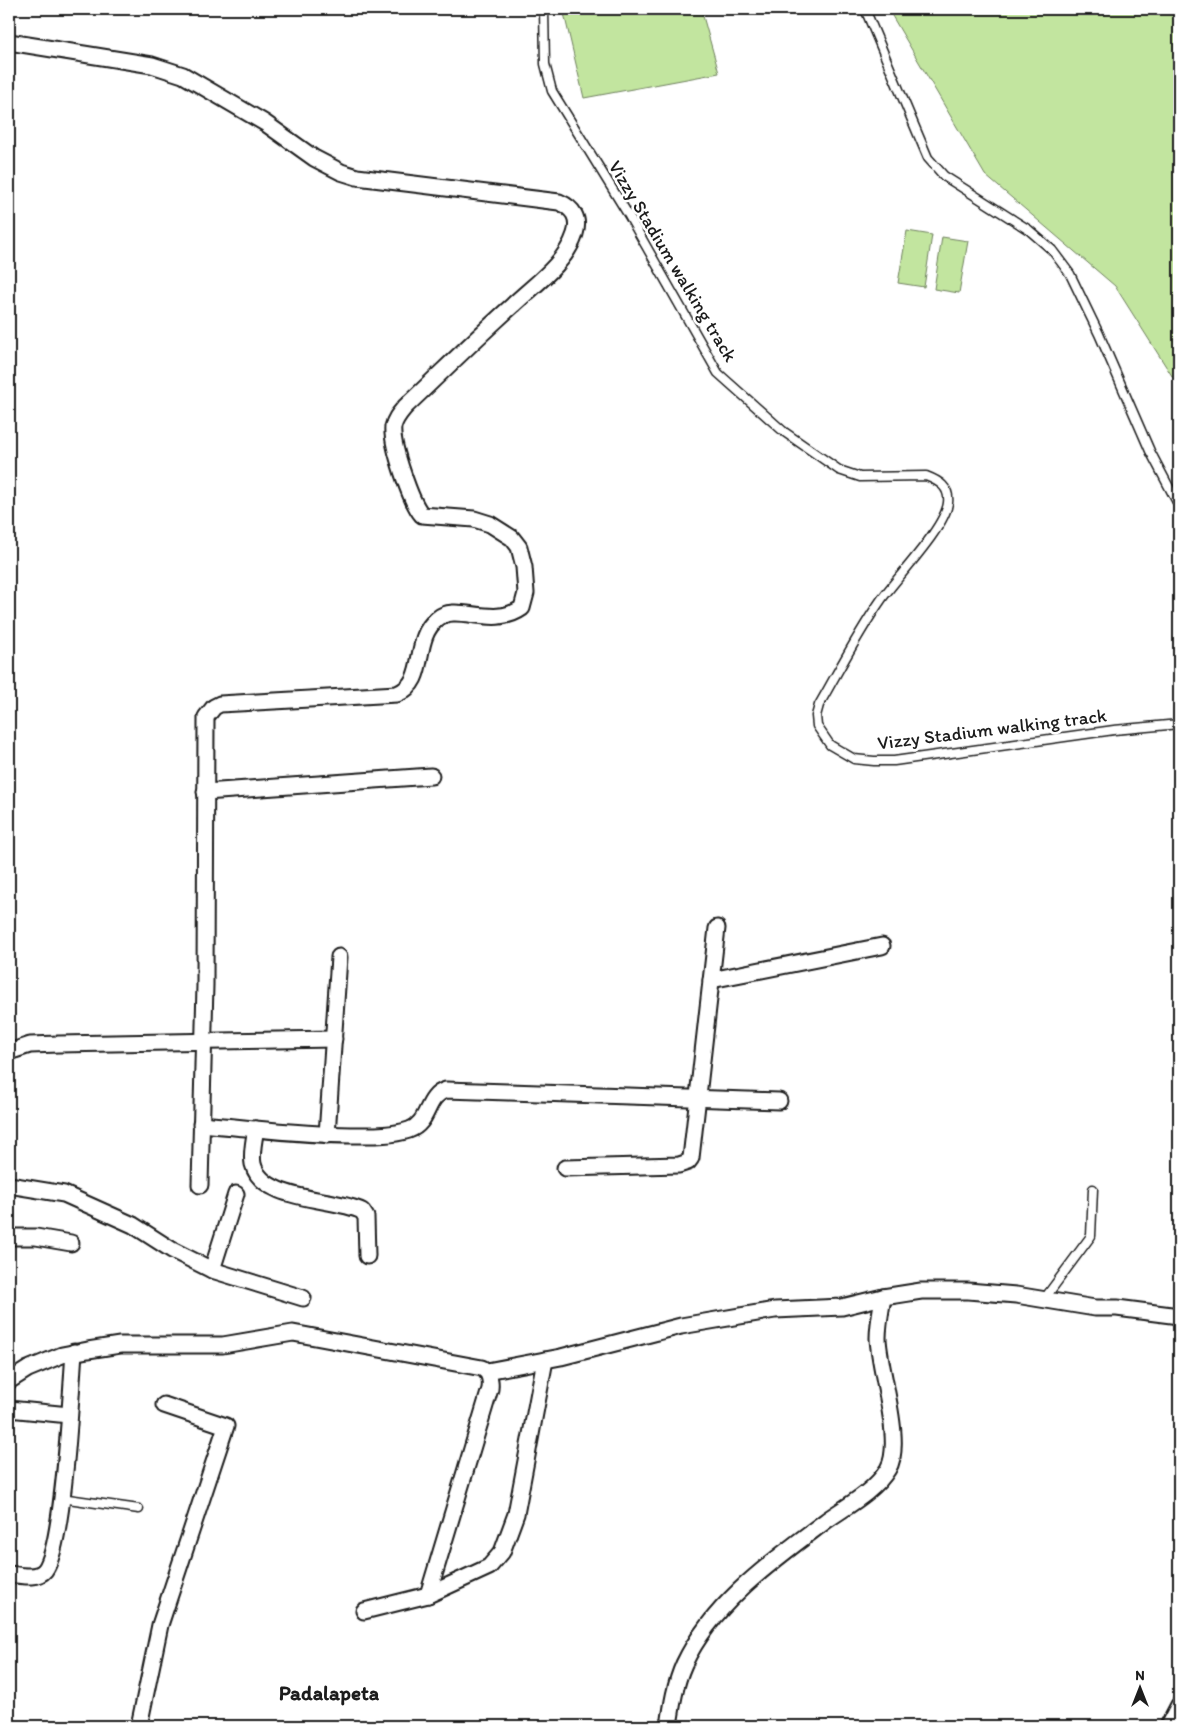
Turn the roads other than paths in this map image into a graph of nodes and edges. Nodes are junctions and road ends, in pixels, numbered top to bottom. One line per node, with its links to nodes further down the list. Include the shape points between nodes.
1 (544, 9): 5 (lane, Vizzy Stadium walking track, via 544,64 552,91 629,216 718,373 783,431 839,470 860,477 926,476 946,488 946,511 881,600 819,705 818,726 830,745 854,759 894,761)
2 (865, 9): 4 (lane, via 928,158 958,187 1029,230 1052,250 1070,274 1150,451)
3 (9, 42): 7 (street, via 152,65 183,75 265,123 314,158 357,177 559,202 569,206 576,219 575,234 562,256 540,281 405,407 394,426 394,438 412,497 422,515 474,519 490,524 512,538 519,547 526,593 522,608 506,617 450,613 438,617 424,638 414,680 406,690 397,694 240,702 214,707 206,717)
4 (1179, 506)
5 (1179, 724)
6 (430, 776): 7 (street)
7 (206, 792): 13 (street)
8 (717, 928): 11 (street)
9 (882, 946): 11 (street)
10 (339, 957): 12 (street)
11 (712, 980): 15 (street)
12 (334, 1039): 13 (street); 19 (street)
13 (204, 1041): 14 (street, via 30,1045); 17 (street)
14 (9, 1052)
15 (699, 1098): 16 (street); 19 (street, via 446,1090 433,1100 423,1121 410,1130 388,1135); 20 (street, via 694,1148 688,1162 679,1165)
16 (779, 1101)
17 (201, 1124): 18 (street); 22 (street)
18 (256, 1129): 19 (street); 27 (street, via 253,1162 260,1178 282,1191 362,1211 366,1217)
19 (327, 1135)
20 (565, 1168)
21 (9, 1185): 28 (street, via 64,1194 134,1225 172,1250)
22 (200, 1185)
23 (1092, 1189): 31 (lane, via 1091,1236)
24 (236, 1194): 28 (street)
25 (9, 1237): 26 (street, via 36,1237)
26 (71, 1243)
27 (367, 1256)
28 (212, 1270): 30 (street)
29 (883, 1297): 31 (street, via 921,1291 968,1291); 34 (street, via 842,1307 775,1310 680,1326); 47 (street, via 878,1338 893,1443 889,1469 875,1485 778,1557 703,1629 683,1665 674,1691)
30 (303, 1298)
31 (1045, 1298): 32 (street, via 1095,1308)
32 (1179, 1316)
33 (74, 1352): 35 (street, via 120,1345 223,1345 293,1333 439,1362 477,1366); 36 (street, via 28,1369); 39 (street)
34 (545, 1360): 35 (street); 43 (street, via 516,1514 502,1552 489,1567)
35 (487, 1371): 43 (street, via 490,1389)
36 (9, 1381)
37 (164, 1405): 46 (street, via 226,1426 160,1626)
38 (9, 1409): 39 (street)
39 (69, 1415): 40 (street)
40 (61, 1498): 41 (lane); 42 (street, via 58,1527 44,1571 36,1576)
41 (139, 1509)
42 (9, 1574)
43 (428, 1595): 44 (street)
44 (364, 1611)
45 (1179, 1705): 48 (street)
46 (139, 1726)
47 (668, 1726)
48 (1168, 1726)

